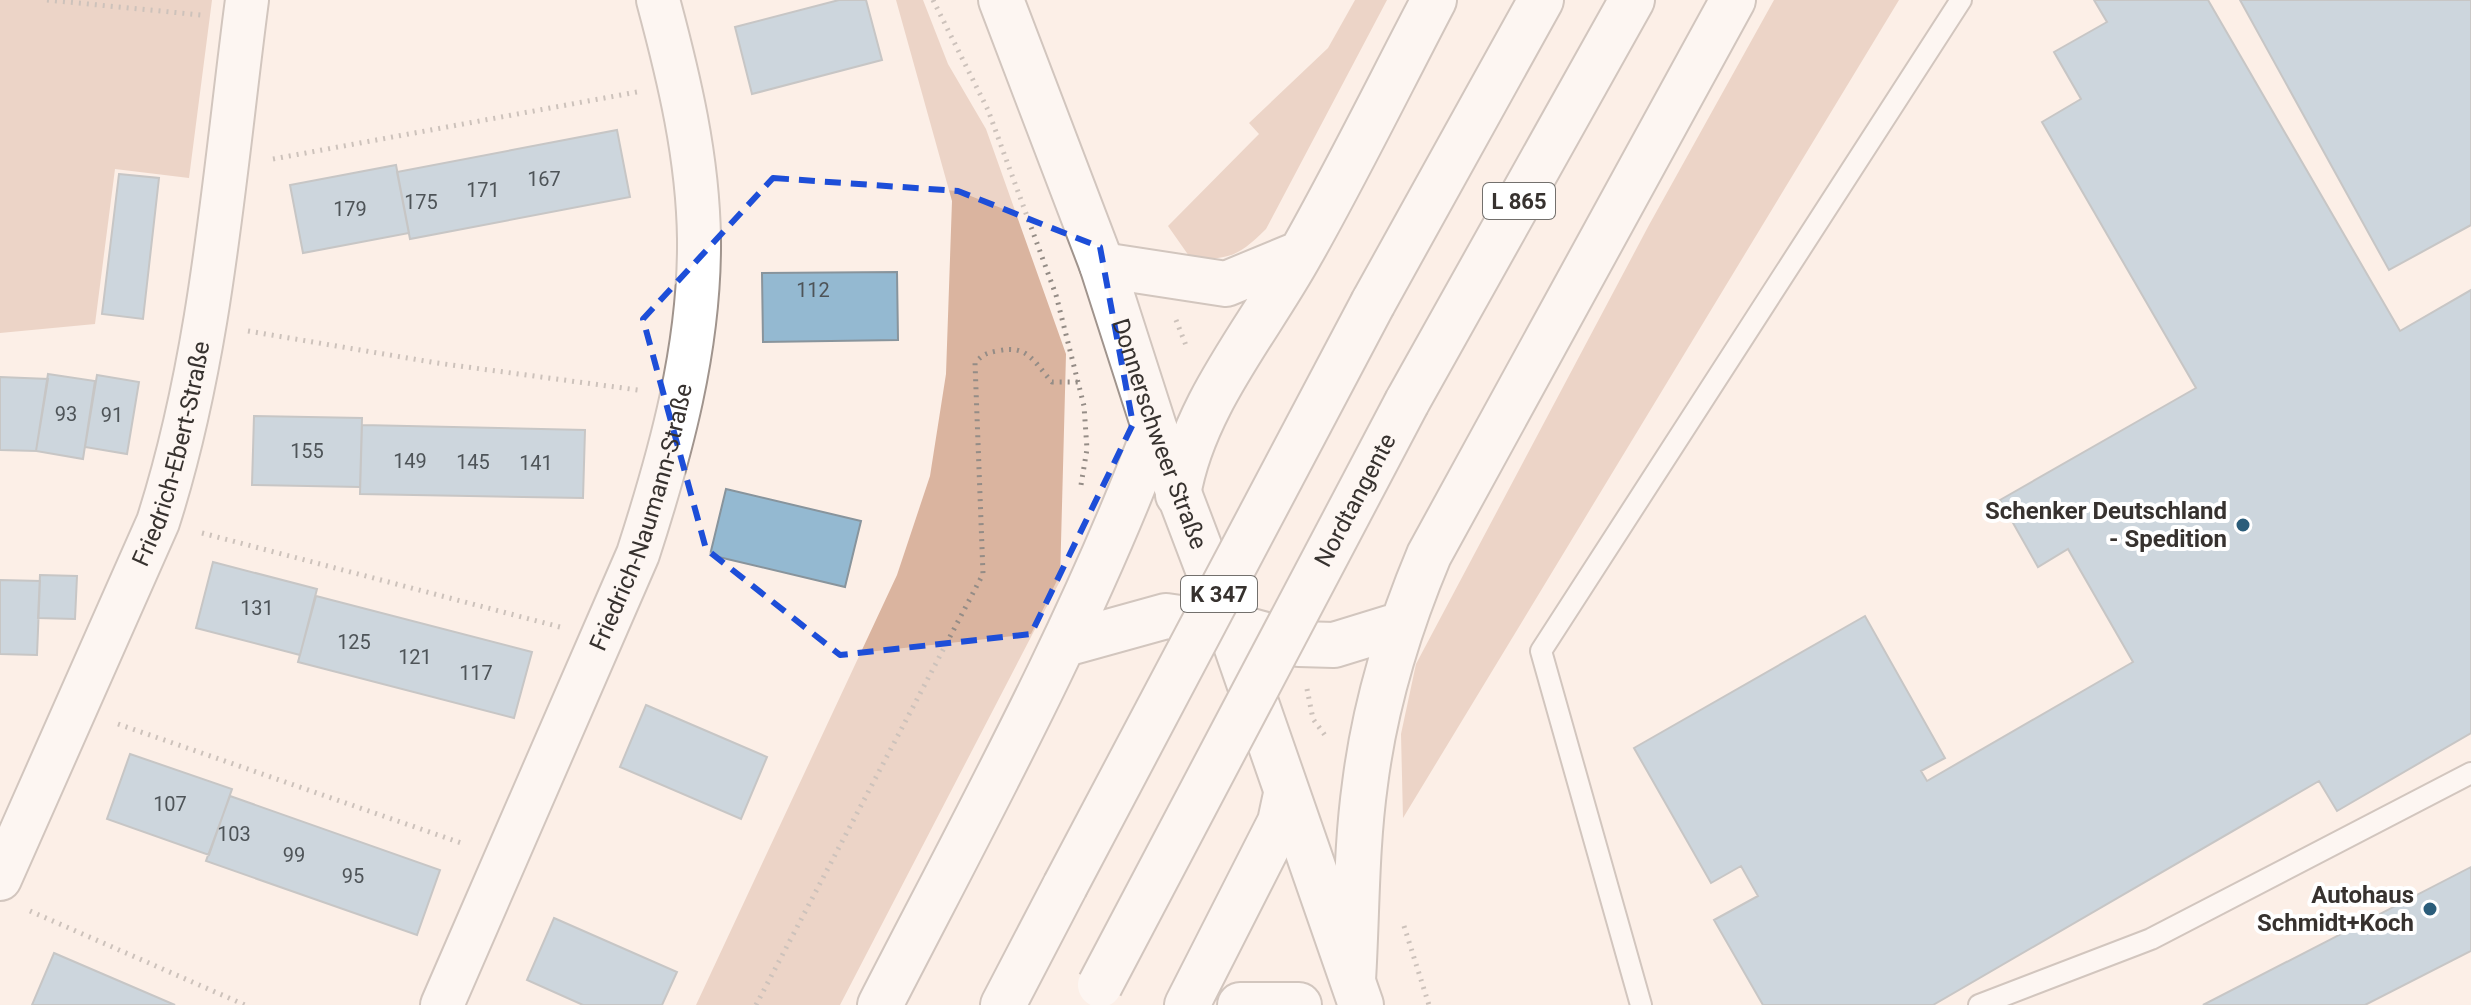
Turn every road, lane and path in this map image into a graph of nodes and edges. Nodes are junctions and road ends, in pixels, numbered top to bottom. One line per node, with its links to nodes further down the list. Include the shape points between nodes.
1 (47, 0): 9 (path)
2 (658, 0): 11 (street, Friedrich-Naumann-Straße)
3 (1001, 0): 14 (main road, Donnerschweer Straße)
4 (1434, 0): 13 (main road)
5 (1541, 0): 38 (main road, K 347, bridge, via 1373,303)
6 (1632, 0): 18 (main road, Nordtangente / L 865)
7 (1733, 0): 23 (main road, via 1429,555)
8 (1961, 0): 42 (lane, via 1541,651)
9 (73, 1): 10 (path)
10 (246, 9): 12 (street, Friedrich-Ebert-Straße)
11 (681, 84): 12 (path); 17 (street, Friedrich-Naumann-Straße, via 699,238 695,313)
12 (224, 168): 15 (street, Friedrich-Ebert-Straße)
13 (1301, 253): 14 (main road, via 1226,284); 20 (main road, via 1210,406 1189,448)
14 (1102, 265): 19 (main road, Donnerschweer Straße)
15 (204, 323): 17 (path, via 437,363); 21 (street, Friedrich-Ebert-Straße, via 194,394)
16 (1080, 382): 36 (path, via 1052,382 1014,347 983,354 975,363 983,574)
17 (682, 396): 24 (street, Friedrich-Naumann-Straße, via 642,541)
18 (1407, 402): 33 (main road, Nordtangente / K 347, bridge)
19 (1155, 430): 20 (main road, Donnerschweer Straße); 25 (main road, via 1114,540)
20 (1178, 495): 22 (main road, Donnerschweer Straße)
21 (158, 522): 24 (path); 26 (street, Friedrich-Ebert-Straße)
22 (1229, 625): 23 (main road, via 1299,644 1334,645); 25 (main road, K 347, via 1166,616); 28 (main road, Donnerschweer Straße)
23 (1399, 625): 32 (main road, via 1364,786)
24 (603, 638): 29 (street, Friedrich-Naumann-Straße)
25 (1065, 644): 37 (main road)
26 (76, 709): 29 (path); 30 (street, Friedrich-Ebert-Straße)
27 (2471, 773): 43 (lane, via 2151,939)
28 (1286, 794): 32 (main road, Donnerschweer Straße); 39 (main road, via 1280,822)
29 (507, 859): 35 (street, Friedrich-Naumann-Straße)
30 (0, 879)
31 (29, 910): 34 (path)
32 (1357, 992)
33 (1094, 995)
34 (245, 1005)
35 (442, 1005)
36 (756, 1005)
37 (880, 1005)
38 (1003, 1005)
39 (1187, 1005)
40 (1240, 1005): 41 (main road)
41 (1299, 1005)
42 (1641, 1005)
43 (1979, 1005)

